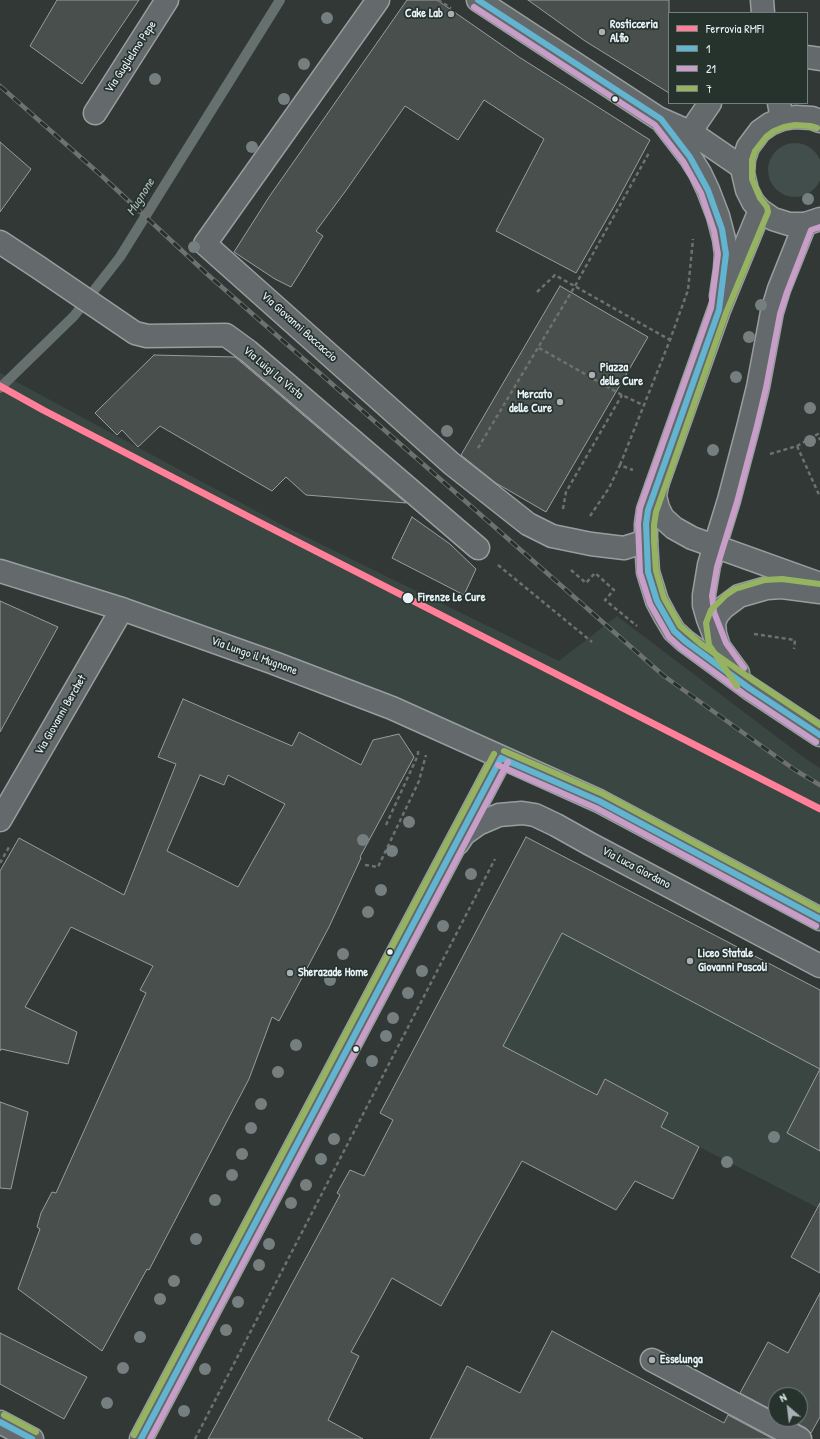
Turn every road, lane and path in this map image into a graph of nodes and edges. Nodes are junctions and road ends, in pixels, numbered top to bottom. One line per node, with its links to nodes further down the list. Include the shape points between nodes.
1 (167, 0): 10 (street, Via Guglielmo Pepe)
2 (378, 0): 31 (street, Via Giovanni Boccaccio, via 205,244)
3 (478, 0): 11 (street)
4 (762, 0): 5 (street)
5 (763, 12)
6 (808, 57): 7 (street)
7 (820, 59)
8 (709, 104): 13 (street)
9 (780, 111): 12 (street, via 795,117); 15 (street, via 754,138 746,153)
10 (95, 113)
11 (661, 119): 13 (street); 22 (street, via 700,173 718,216 726,254)
12 (820, 121)
13 (692, 134): 15 (street)
14 (655, 154): 20 (path, via 650,150)
15 (743, 168): 16 (street, via 747,190)
16 (760, 210): 17 (street, via 781,222); 22 (street)
17 (812, 222): 37 (street, via 784,274 772,312 758,388 729,500)
18 (693, 232): 23 (path, via 688,290)
19 (0, 242): 38 (street, Via Luigi La Vista, via 134,333 147,336 226,335)
20 (575, 286): 21 (path, via 555,275); 23 (path); 24 (path)
21 (537, 292)
22 (719, 310): 32 (street)
23 (670, 340): 26 (path)
24 (539, 348): 25 (path); 31 (path)
25 (622, 395): 26 (path); 35 (path, via 566,492)
26 (643, 405): 29 (path)
27 (819, 433): 28 (path); 34 (path, via 797,446)
28 (820, 440)
29 (620, 465): 30 (path); 33 (path)
30 (634, 470)
31 (463, 473): 36 (street, Via Giovanni Boccaccio, via 528,524 552,536 616,548)
32 (658, 485): 36 (street, via 648,510); 37 (street, via 655,496 663,518 683,534)
33 (609, 488)
34 (820, 497)
35 (563, 513)
36 (646, 541): 47 (street, via 651,583 657,601 674,631)
37 (714, 546): 40 (street); 45 (street, via 704,605)
38 (478, 548): 44 (path)
39 (0, 571): 42 (street, Via Lungo il Mugnone)
40 (820, 584)
41 (820, 592): 45 (street, via 782,587 766,588 739,596 717,615 714,628)
42 (122, 609): 50 (street, Via Lungo il Mugnone, via 392,708); 52 (street, Via Giovanni Berchet)
43 (754, 634): 46 (path, via 795,640)
44 (592, 642)
45 (717, 643): 47 (street)
46 (794, 649)
47 (749, 688): 48 (street)
48 (820, 735)
49 (418, 749): 53 (path, via 418,755)
50 (501, 758): 54 (street); 57 (street, Via Lungo il Mugnone, via 599,801)
51 (424, 767): 56 (path, via 378,867)
52 (0, 820)
53 (386, 825)
54 (453, 848): 58 (street, Via Luca Giordano, via 464,834 486,820 504,814 535,815); 62 (street)
55 (495, 859): 63 (path)
56 (365, 865)
57 (820, 919)
58 (820, 966)
59 (652, 1360): 64 (street)
60 (0, 1422): 61 (street)
61 (32, 1439)
62 (141, 1439)
63 (195, 1439)
64 (800, 1439)

